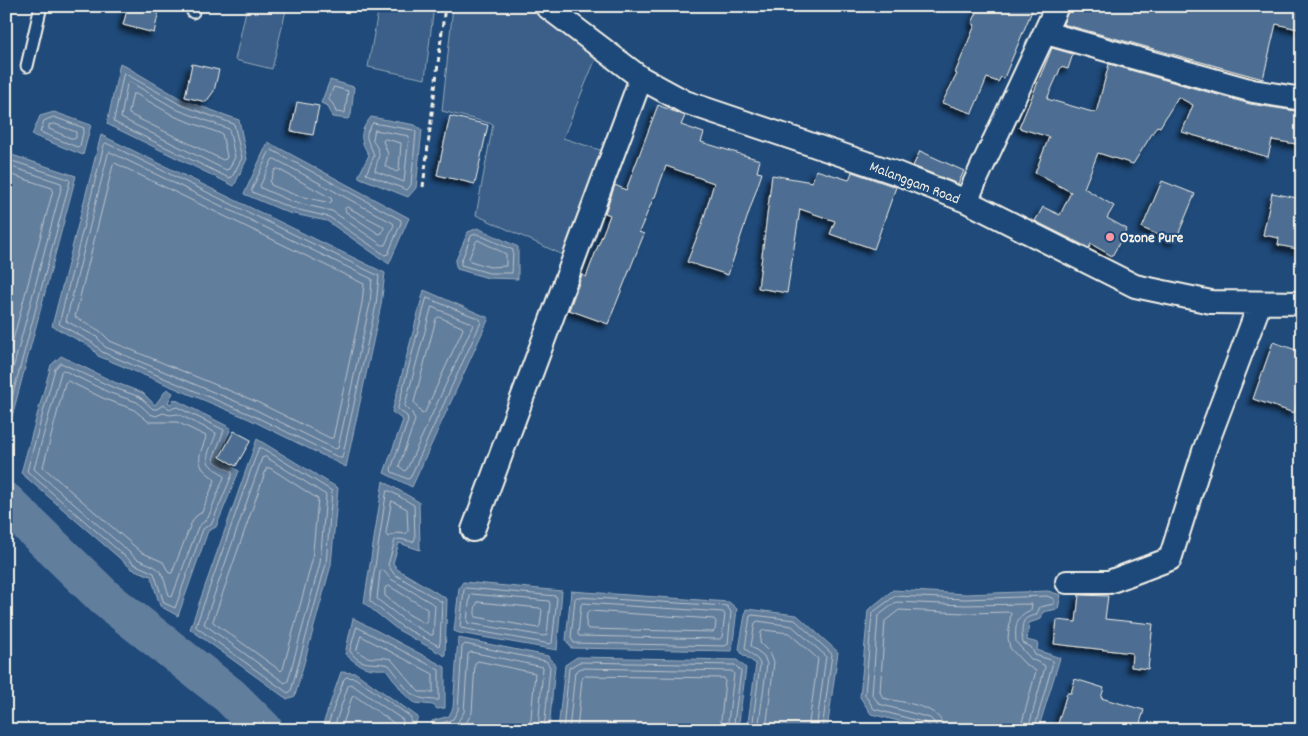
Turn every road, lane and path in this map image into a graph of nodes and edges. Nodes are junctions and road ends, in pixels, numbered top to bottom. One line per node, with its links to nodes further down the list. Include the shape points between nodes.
1 (41, 6): 6 (lane)
2 (445, 6): 9 (path)
3 (546, 6): 7 (street, Malanggam Road)
4 (1058, 6): 5 (street)
5 (1046, 33): 8 (street, via 1253,91); 10 (street)
6 (27, 66)
7 (641, 78): 10 (street, Malanggam Road, via 685,102 896,173); 13 (street)
8 (1302, 99)
9 (423, 187)
10 (966, 201): 11 (street, Malanggam Road, via 1135,286 1211,302)
11 (1260, 303): 12 (street, Malanggam Road); 14 (street, via 1204,451 1170,559 1109,582)
12 (1302, 303)
13 (473, 530)
14 (1067, 582)

